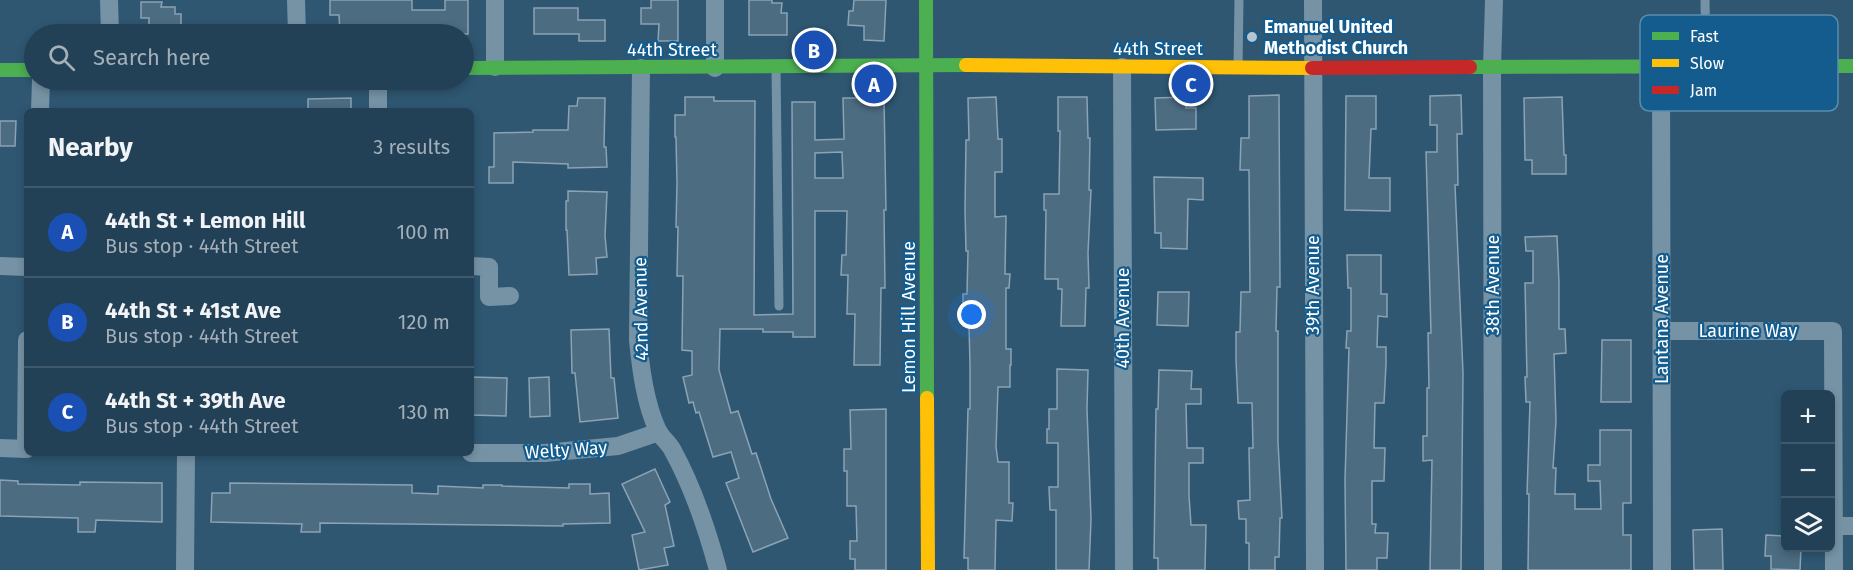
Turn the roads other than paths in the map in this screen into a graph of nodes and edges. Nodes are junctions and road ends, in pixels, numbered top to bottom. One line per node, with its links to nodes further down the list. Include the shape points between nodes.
1 (109, 0): 11 (street)
2 (297, 0): 12 (street)
3 (495, 0): 16 (street)
4 (715, 0): 23 (street)
5 (926, 0): 13 (street, Lemon Hill Avenue)
6 (1239, 0): 19 (lane)
7 (1313, 0): 24 (street, 39th Avenue)
8 (1494, 0): 25 (street, 38th Avenue)
9 (1705, 0): 10 (lane)
10 (1705, 15)
11 (110, 24)
12 (297, 24)
13 (926, 65): 17 (street, 44th Street); 18 (street, 44th Street); 50 (street, Lemon Hill Avenue)
14 (1838, 66): 15 (street, 44th Street)
15 (1853, 66)
16 (495, 67): 21 (street, 44th Street); 22 (street, 44th Street)
17 (776, 67): 23 (street, 44th Street); 37 (lane)
18 (1122, 67): 19 (street, 44th Street); 51 (street, 40th Avenue)
19 (1238, 67): 24 (street, 44th Street)
20 (1640, 67): 25 (street, 44th Street)
21 (474, 68)
22 (641, 68): 23 (street, 44th Street); 39 (street, 42nd Avenue, via 638,340 644,384)
23 (715, 68)
24 (1312, 68): 25 (street, 44th Street); 52 (street, 39th Avenue)
25 (1492, 68): 53 (street, 38th Avenue)
26 (0, 70): 27 (street)
27 (24, 70)
28 (41, 90): 30 (street)
29 (378, 90): 31 (street)
30 (40, 108)
31 (378, 108)
32 (1661, 111): 38 (street, Lantana Avenue)
33 (0, 266): 35 (street)
34 (474, 266): 36 (street, via 489,267 489,297)
35 (24, 267)
36 (510, 296)
37 (779, 306)
38 (1663, 331): 44 (street, Laurine Way, via 1833,331); 54 (street, Lantana Avenue)
39 (659, 432): 42 (street, Welty Way, via 618,446 546,453); 49 (street, 42nd Avenue, via 671,447 707,529)
40 (0, 448): 41 (street)
41 (24, 449)
42 (474, 453)
43 (186, 456): 48 (street)
44 (1834, 498)
45 (1835, 526): 46 (street)
46 (1853, 526)
47 (1834, 552): 55 (street)
48 (185, 570)
49 (718, 570)
50 (928, 570)
51 (1124, 570)
52 (1315, 570)
53 (1493, 570)
54 (1662, 570)
55 (1834, 570)

